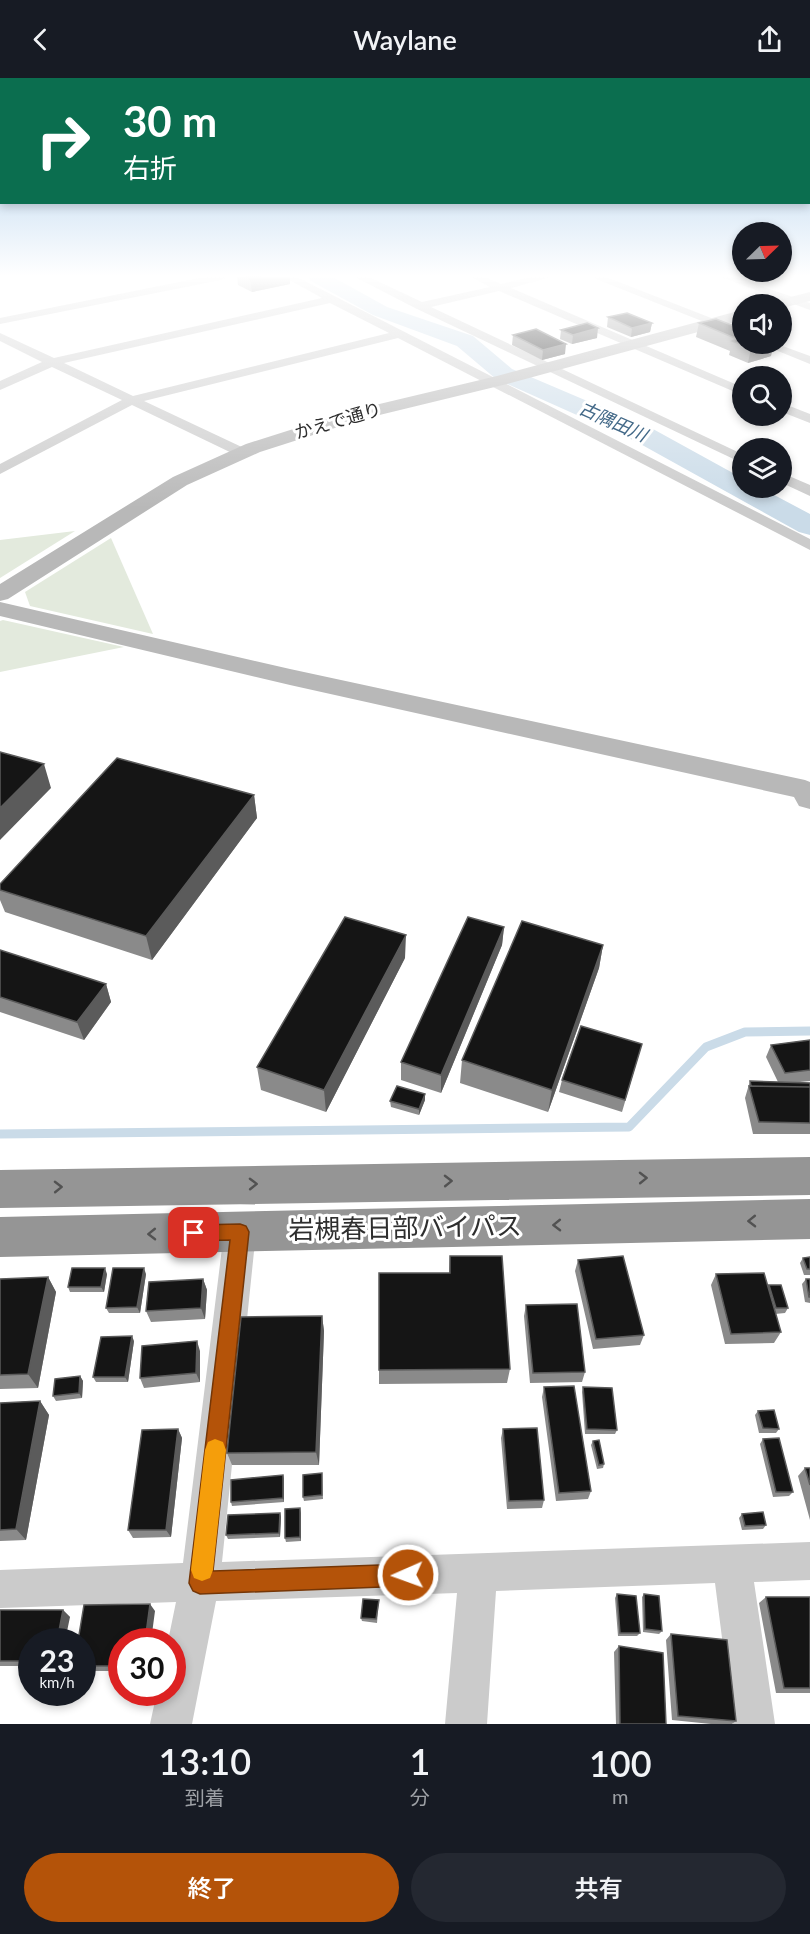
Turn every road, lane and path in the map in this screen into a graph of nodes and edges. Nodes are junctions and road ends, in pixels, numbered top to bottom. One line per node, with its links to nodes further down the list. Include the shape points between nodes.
1 (34, 354): 10 (street)
2 (88, 354): 10 (street)
3 (320, 354): 15 (street)
4 (440, 354): 12 (street)
5 (517, 354): 11 (street)
6 (598, 354): 11 (street, かえで通り)
7 (657, 354): 14 (street)
8 (793, 354): 9 (street)
9 (810, 360)
10 (51, 362): 13 (street); 15 (street)
11 (547, 368): 12 (street, かえで通り); 19 (street)
12 (496, 381): 18 (street, かえで通り, via 357,415); 25 (street)
13 (0, 386)
14 (732, 387)
15 (132, 400): 18 (street); 20 (street)
16 (792, 411): 17 (street)
17 (810, 419)
18 (241, 452): 26 (street, かえで通り, via 148,499)
19 (732, 454)
20 (0, 470)
21 (810, 474): 22 (street)
22 (792, 478)
23 (792, 482): 24 (street)
24 (810, 491)
25 (810, 545)
26 (0, 594)
27 (0, 609): 28 (street)
28 (808, 792)
29 (810, 1176): 30 (highway, 岩槻春日部バイパス, one-way to 29)
30 (0, 1189)
31 (810, 1219): 32 (highway, 岩槻春日部バイパス, one-way to 32)
32 (240, 1232): 33 (highway, 岩槻春日部バイパス, one-way to 33); 37 (street)
33 (0, 1237)
34 (810, 1561): 35 (street)
35 (732, 1564): 36 (street); 41 (street)
36 (478, 1573): 37 (street); 40 (street)
37 (200, 1583): 38 (street); 39 (street)
38 (0, 1589)
39 (171, 1724)
40 (466, 1724)
41 (754, 1724)

